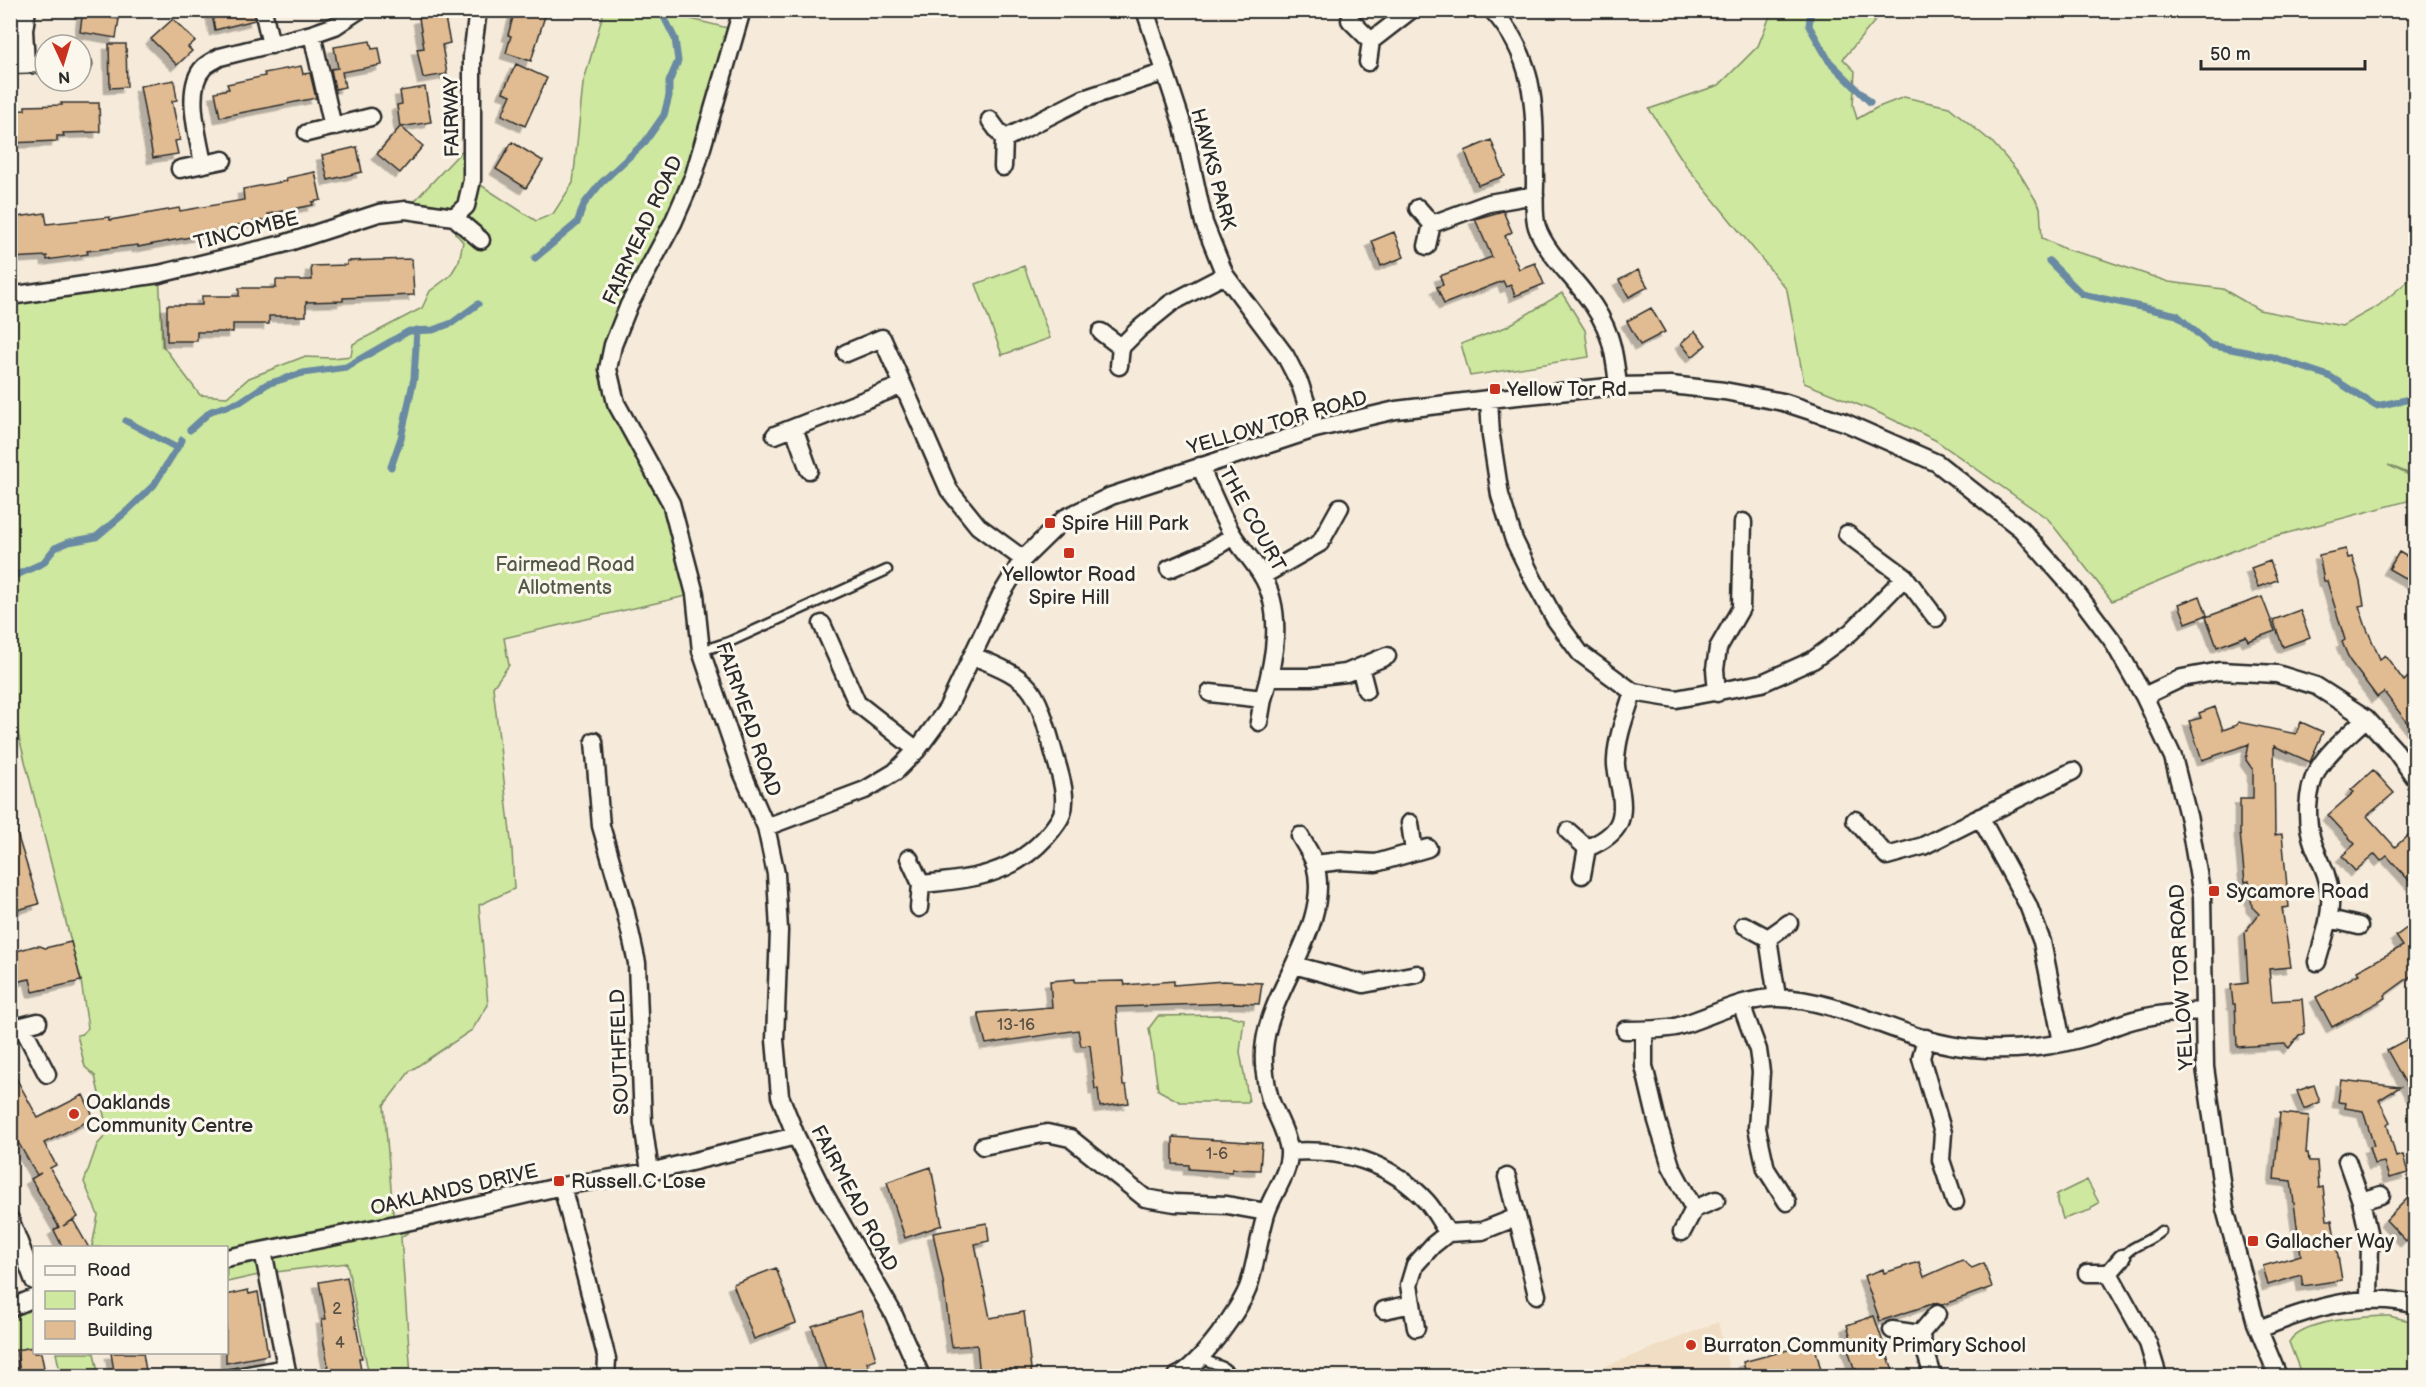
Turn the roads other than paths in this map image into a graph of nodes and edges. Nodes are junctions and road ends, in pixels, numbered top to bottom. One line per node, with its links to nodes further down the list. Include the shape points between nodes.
1 (27, 10): 14 (street)
2 (263, 10): 12 (street)
3 (359, 10): 10 (street, via 335,26)
4 (478, 10): 27 (street, FAIRWAY, via 472,56 472,180 466,206)
5 (742, 10): 56 (street, FAIRMEAD ROAD, via 694,175 674,223 629,306 608,369 616,403 671,502 695,594)
6 (1145, 10): 15 (street, HAWKS PARK)
7 (1411, 10): 11 (street)
8 (1492, 10): 25 (street, via 1506,26 1524,60 1534,98)
9 (1350, 20): 11 (street)
10 (312, 34): 12 (street); 18 (street)
11 (1371, 40): 13 (street)
12 (271, 45): 22 (street, via 220,57 203,67 195,84 193,105)
13 (1368, 62)
14 (18, 64)
15 (1165, 72): 20 (street, via 1083,99); 31 (street, HAWKS PARK, via 1183,126 1204,223)
16 (371, 117): 18 (street)
17 (990, 120): 20 (street)
18 (333, 127): 19 (street)
19 (308, 134)
20 (1004, 139): 23 (street)
21 (223, 160): 22 (street)
22 (203, 164): 24 (street)
23 (1003, 167)
24 (180, 169)
25 (1535, 195): 28 (street, via 1489,203); 38 (street, via 1537,227 1559,264 1604,320 1614,346)
26 (1418, 208): 28 (street)
27 (454, 217): 29 (street); 32 (street, TINCOMBE, via 406,210 379,213 283,244 159,274)
28 (1432, 224): 30 (street)
29 (481, 240)
30 (1426, 246)
31 (1225, 275): 34 (street, via 1171,303); 41 (street, HAWKS PARK, via 1285,354 1300,384)
32 (10, 296)
33 (1101, 333): 34 (street)
34 (1121, 347): 36 (street)
35 (846, 353): 37 (street, via 882,338)
36 (1119, 366)
37 (903, 385): 40 (street); 49 (street, via 949,490 978,526)
38 (1618, 386): 39 (street, YELLOW TOR ROAD); 65 (street, YELLOW TOR ROAD, via 1671,385 1783,402 1844,422 1937,464 2021,529 2112,640)
39 (1489, 399): 41 (street, YELLOW TOR ROAD, via 1396,410); 62 (street, via 1500,495 1514,540 1533,579 1580,653)
40 (794, 428): 42 (street); 44 (street)
41 (1314, 429): 43 (street, YELLOW TOR ROAD)
42 (775, 435)
43 (1200, 466): 48 (street, THE COURT); 49 (street, YELLOW TOR ROAD, via 1111,496 1065,518)
44 (809, 470)
45 (1340, 507): 52 (street, via 1320,543)
46 (1743, 522): 64 (street, via 1741,608 1718,648)
47 (1847, 534): 53 (street)
48 (1233, 536): 50 (street); 52 (street, THE COURT)
49 (1023, 559): 57 (street, YELLOW TOR ROAD)
50 (1169, 569)
51 (887, 570): 56 (lane, via 729,642)
52 (1262, 576): 60 (street, THE COURT, via 1274,610)
53 (1905, 577): 54 (street); 64 (street, via 1851,632 1813,660 1762,683)
54 (1936, 618)
55 (822, 624): 70 (street, via 857,703)
56 (700, 651): 76 (street, FAIRMEAD ROAD, via 742,772)
57 (973, 656): 70 (street, YELLOW TOR ROAD, via 947,709); 83 (street, via 1019,677 1041,705 1063,788 1063,813 1033,852 1007,867 977,878)
58 (1387, 657): 59 (street)
59 (1360, 668): 60 (street, via 1311,677); 61 (street)
60 (1269, 677): 66 (street, THE COURT)
61 (1366, 690)
62 (1633, 692): 64 (street, via 1676,699); 79 (street, via 1615,762 1623,811 1617,830)
63 (1210, 693): 66 (street)
64 (1717, 693)
65 (2144, 696): 67 (street, via 2182,678 2220,671 2277,674 2316,686); 95 (street, YELLOW TOR ROAD, via 2173,757 2189,820 2202,896)
66 (1263, 699): 68 (street, THE COURT)
67 (2366, 718): 72 (street); 85 (street, via 2319,768 2310,791 2308,818 2314,845 2326,869)
68 (1259, 723)
69 (594, 741): 106 (street, SOUTHFIELD, via 601,826 626,909 637,963 643,1123)
70 (917, 750): 76 (street, YELLOW TOR ROAD, via 895,772 865,790)
71 (2073, 771): 73 (street)
72 (2415, 779)
73 (1980, 817): 74 (street, via 1923,846 1887,856); 100 (street, via 2028,905 2042,942)
74 (1855, 820)
75 (1410, 822): 81 (street, via 1421,850 1376,863)
76 (766, 827): 102 (street, FAIRMEAD ROAD, via 776,874 779,931 775,1040 780,1096)
77 (1568, 831): 79 (street)
78 (1300, 836): 81 (street)
79 (1587, 848): 82 (street)
80 (909, 858): 83 (street)
81 (1315, 864): 91 (street, via 1317,893 1310,929)
82 (1582, 875)
83 (921, 884): 84 (street)
84 (919, 908)
85 (2329, 919): 88 (street); 90 (street)
86 (1789, 923): 89 (street)
87 (1744, 925): 89 (street)
88 (2359, 926)
89 (1768, 938): 93 (street)
90 (2317, 962)
91 (1294, 965): 92 (street, via 1364,984); 104 (street, via 1273,1010 1265,1041 1264,1067)
92 (1418, 974)
93 (1777, 998): 94 (street); 99 (street, via 1820,1005)
94 (1741, 1004): 98 (street, via 1675,1026); 112 (street, via 1758,1050 1761,1072 1757,1128 1766,1169)
95 (2203, 1011): 100 (street, via 2150,1017); 136 (street, YELLOW TOR ROAD, via 2205,1067 2225,1209)
96 (23, 1026): 101 (street)
97 (1625, 1030): 98 (street)
98 (1644, 1030): 114 (street, via 1644,1066 1657,1121 1671,1166)
99 (1926, 1038): 100 (street, via 1970,1048 2005,1049); 113 (street, via 1921,1058 1943,1133 1941,1160)
100 (2062, 1042)
101 (46, 1074)
102 (796, 1136): 106 (street, OAKLANDS DRIVE); 143 (street, FAIRMEAD ROAD, via 893,1314)
103 (983, 1146): 115 (street, via 1047,1133 1070,1138 1144,1198)
104 (1289, 1152): 115 (street); 120 (street, via 1316,1150 1378,1164 1426,1202)
105 (2347, 1161): 111 (street)
106 (650, 1172): 108 (street, OAKLANDS DRIVE)
107 (1507, 1178): 116 (street)
108 (562, 1186): 121 (street, OAKLANDS DRIVE); 142 (street, via 607,1359)
109 (2381, 1195): 111 (street)
110 (1716, 1200): 114 (street)
111 (2361, 1201): 129 (street, via 2370,1241)
112 (1786, 1202)
113 (1955, 1202)
114 (1694, 1209): 119 (street)
115 (1266, 1212): 139 (street, via 1248,1287 1229,1321)
116 (1517, 1218): 120 (street, via 1482,1231); 127 (street)
117 (10, 1219): 126 (street)
118 (2161, 1231): 123 (lane, via 2151,1240 2130,1247)
119 (1682, 1232)
120 (1448, 1233): 130 (street, via 1416,1265 1409,1285)
121 (263, 1251): 122 (street, OAKLANDS DRIVE); 140 (street)
122 (228, 1258)
123 (2122, 1258): 125 (street)
124 (2087, 1273): 125 (street)
125 (2109, 1273): 147 (street, via 2148,1343)
126 (33, 1278)
127 (1537, 1295)
128 (33, 1298): 132 (street)
129 (2369, 1300): 131 (street); 136 (street, via 2294,1315)
130 (1412, 1304): 133 (street); 135 (street)
131 (2415, 1305)
132 (10, 1308)
133 (1384, 1310)
134 (1937, 1314): 138 (street)
135 (1416, 1328)
136 (2259, 1329): 148 (street, YELLOW TOR ROAD)
137 (1892, 1330): 138 (street)
138 (1920, 1334): 146 (street)
139 (1199, 1358): 144 (street); 145 (lane, via 1223,1367)
140 (287, 1370): 141 (lane)
141 (220, 1377)
142 (606, 1377)
143 (921, 1377)
144 (1177, 1377)
145 (1234, 1377)
146 (1933, 1377)
147 (2158, 1377)
148 (2278, 1377)

